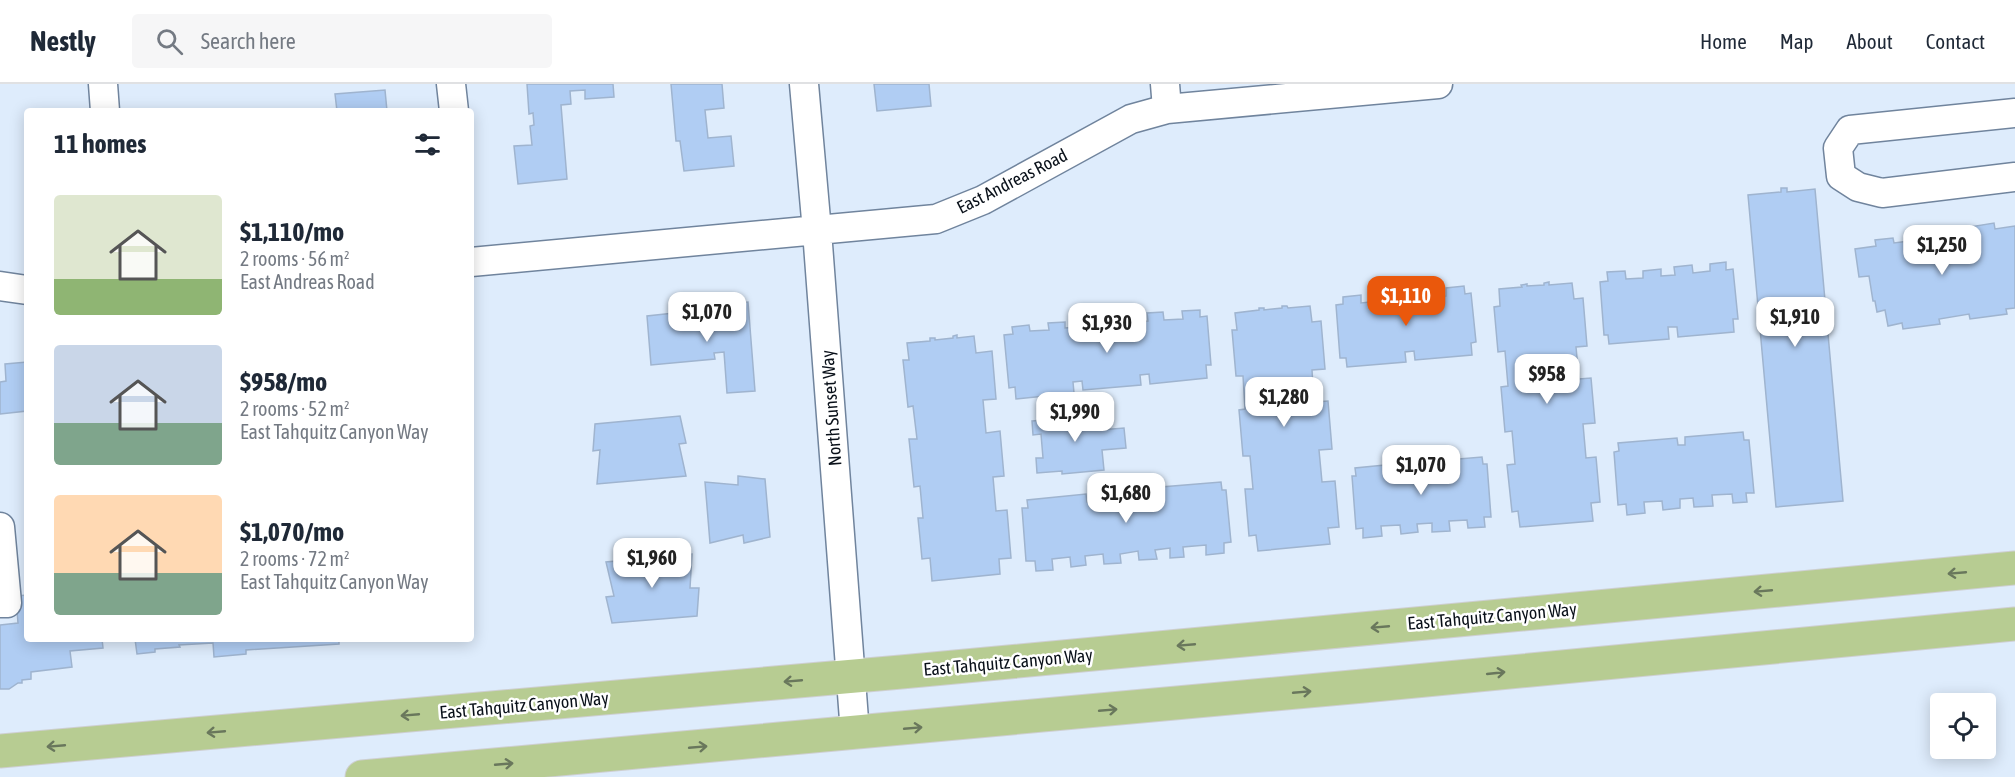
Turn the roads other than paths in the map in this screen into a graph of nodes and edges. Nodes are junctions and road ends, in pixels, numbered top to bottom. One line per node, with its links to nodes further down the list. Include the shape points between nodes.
1 (103, 84): 6 (street)
2 (451, 84): 7 (street)
3 (804, 84): 10 (street, North Sunset Way)
4 (1438, 84): 5 (street, East Andreas Road)
5 (1166, 97): 10 (street, East Andreas Road, via 983,200 936,219)
6 (105, 108)
7 (454, 108)
8 (2015, 113): 9 (street, via 1850,130 1838,148 1841,176 1858,187 1882,193)
9 (2015, 177)
10 (817, 231): 11 (street, East Andreas Road); 18 (street, North Sunset Way)
11 (474, 262)
12 (0, 286): 13 (street)
13 (24, 290)
14 (0, 527): 16 (street, via 7,603)
15 (2015, 568): 18 (main road, East Tahquitz Canyon Way, one-way to 18)
16 (0, 603)
17 (2015, 624): 19 (main road, one-way to 17)
18 (851, 676): 19 (street, North Sunset Way); 20 (main road, East Tahquitz Canyon Way, one-way to 20)
19 (855, 733): 21 (main road, one-way to 19)
20 (0, 751)
21 (362, 777)

